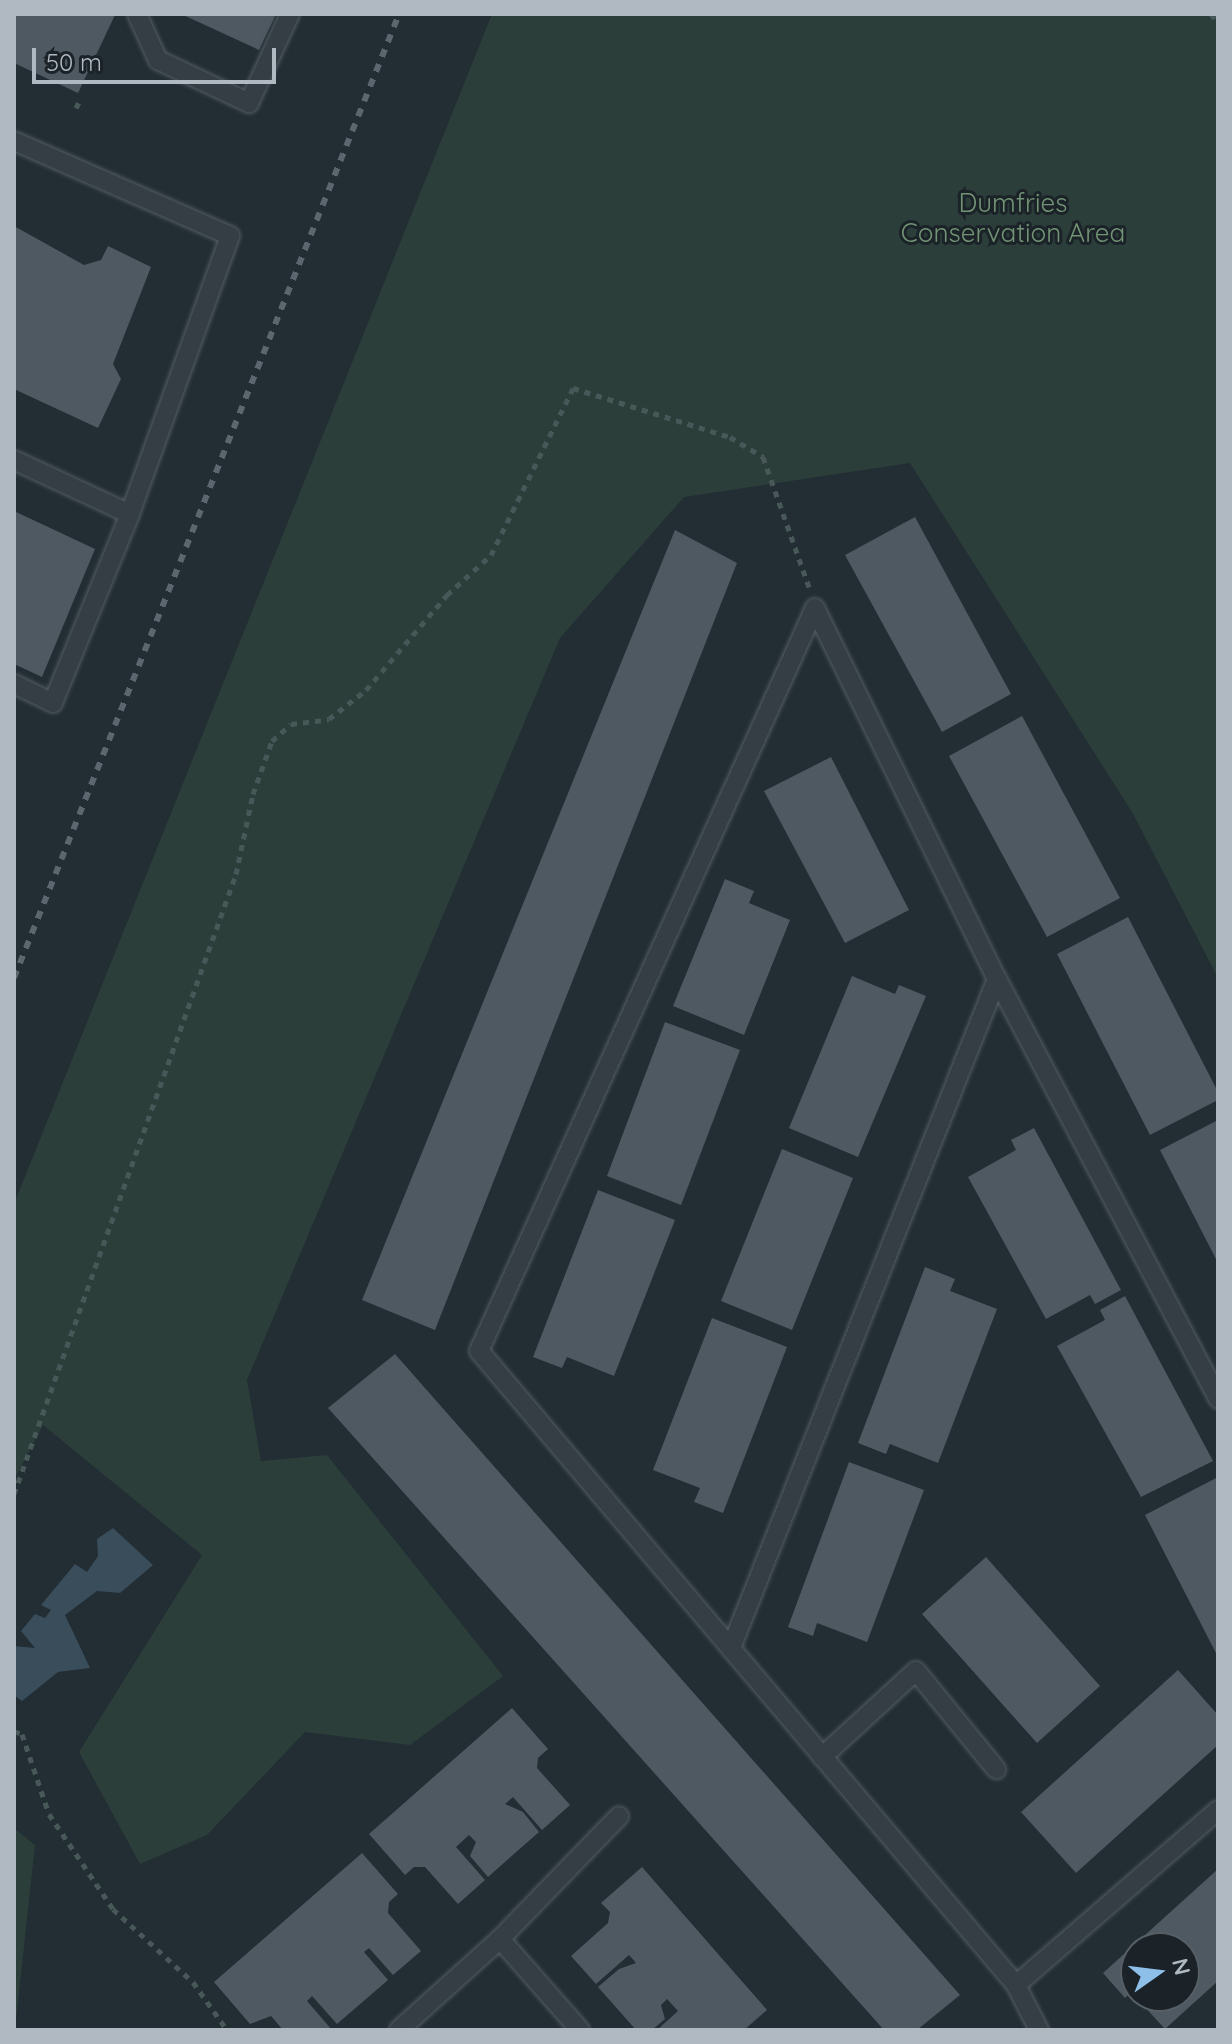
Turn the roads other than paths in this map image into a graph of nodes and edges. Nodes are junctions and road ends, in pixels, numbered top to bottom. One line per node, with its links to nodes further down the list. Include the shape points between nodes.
1 (137, 14): 2 (lane, via 158,60 249,103)
2 (290, 14)
3 (14, 141): 5 (lane, via 230,236)
4 (14, 460): 5 (lane)
5 (130, 514): 6 (lane, via 53,703)
6 (14, 684)
7 (997, 979): 8 (lane); 9 (lane); 9 (lane, via 815,608 479,1351)
8 (1218, 1399)
9 (731, 1648): 10 (lane)
10 (822, 1757): 11 (lane, via 916,1671); 15 (lane)
11 (996, 1769)
12 (1218, 1810): 15 (lane)
13 (619, 1816): 14 (lane)
14 (500, 1939): 16 (lane); 17 (lane)
15 (1016, 1985): 18 (lane)
16 (399, 2030)
17 (580, 2030)
18 (1039, 2030)

